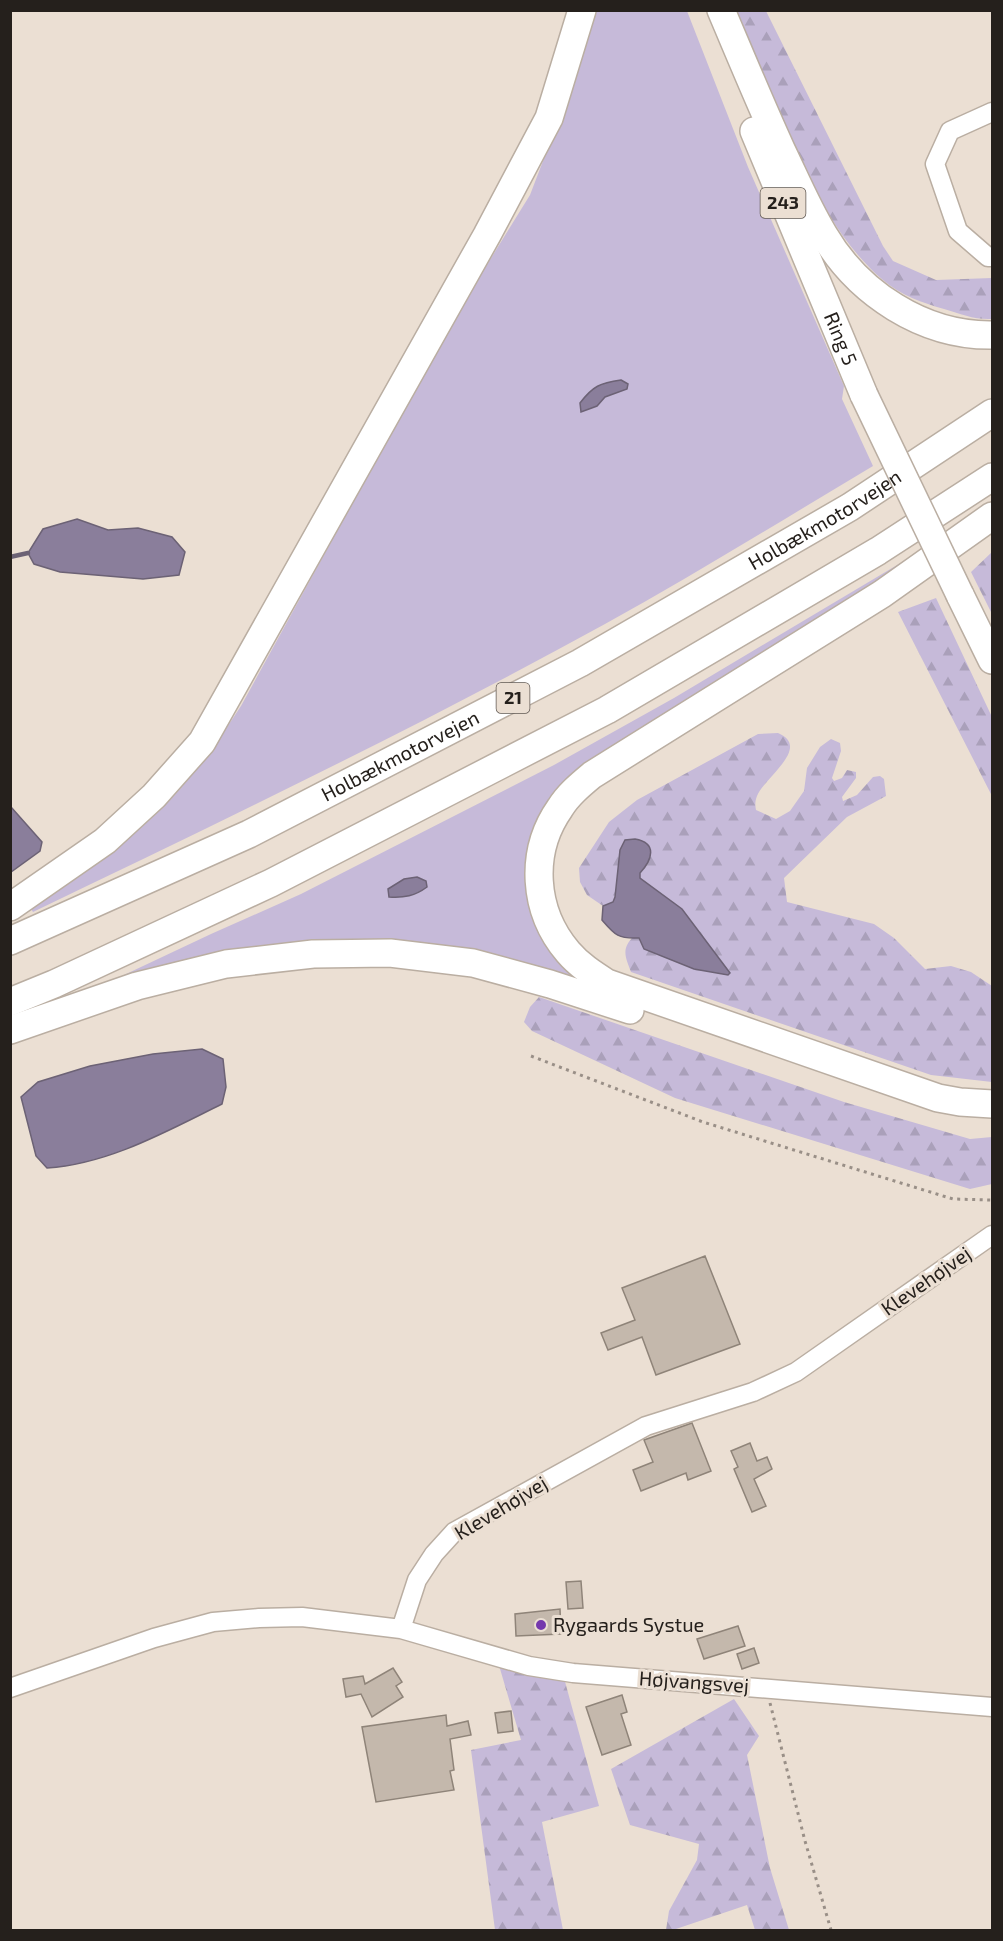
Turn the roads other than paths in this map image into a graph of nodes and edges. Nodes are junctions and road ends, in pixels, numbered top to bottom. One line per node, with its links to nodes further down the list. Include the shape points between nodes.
1 (582, 10): 11 (highway, via 549,118 202,742 154,796 105,841)
2 (705, 10): 10 (highway, Ring 5 / 243, bridge, via 864,394)
3 (721, 10): 6 (highway, via 804,199 841,258 883,299 920,321 954,331)
4 (993, 112): 5 (street, via 950,131 935,164 958,231)
5 (993, 258)
6 (993, 334)
7 (993, 413): 12 (highway, Holbækmotorvejen / 21, via 850,507 580,663 249,834)
8 (993, 477): 13 (highway, via 878,551 607,710 271,883)
9 (993, 516): 15 (highway, via 882,594 592,775 560,807 551,823 543,841 538,878 554,932 576,960 607,983 938,1098)
10 (993, 660)
11 (10, 907)
12 (10, 941)
13 (10, 1002)
14 (10, 1030): 16 (highway, via 137,986 226,964 313,954 390,953 473,963 550,984 934,1114 958,1120)
15 (993, 1104)
16 (993, 1121)
17 (993, 1234): 18 (street, Klevehøjvej, via 795,1372 753,1392 646,1426 454,1532 417,1580)
18 (401, 1629): 19 (street, via 302,1617 213,1622 153,1638); 20 (street, Højvangsvej, via 528,1666 573,1673)
19 (10, 1688)
20 (993, 1707)

